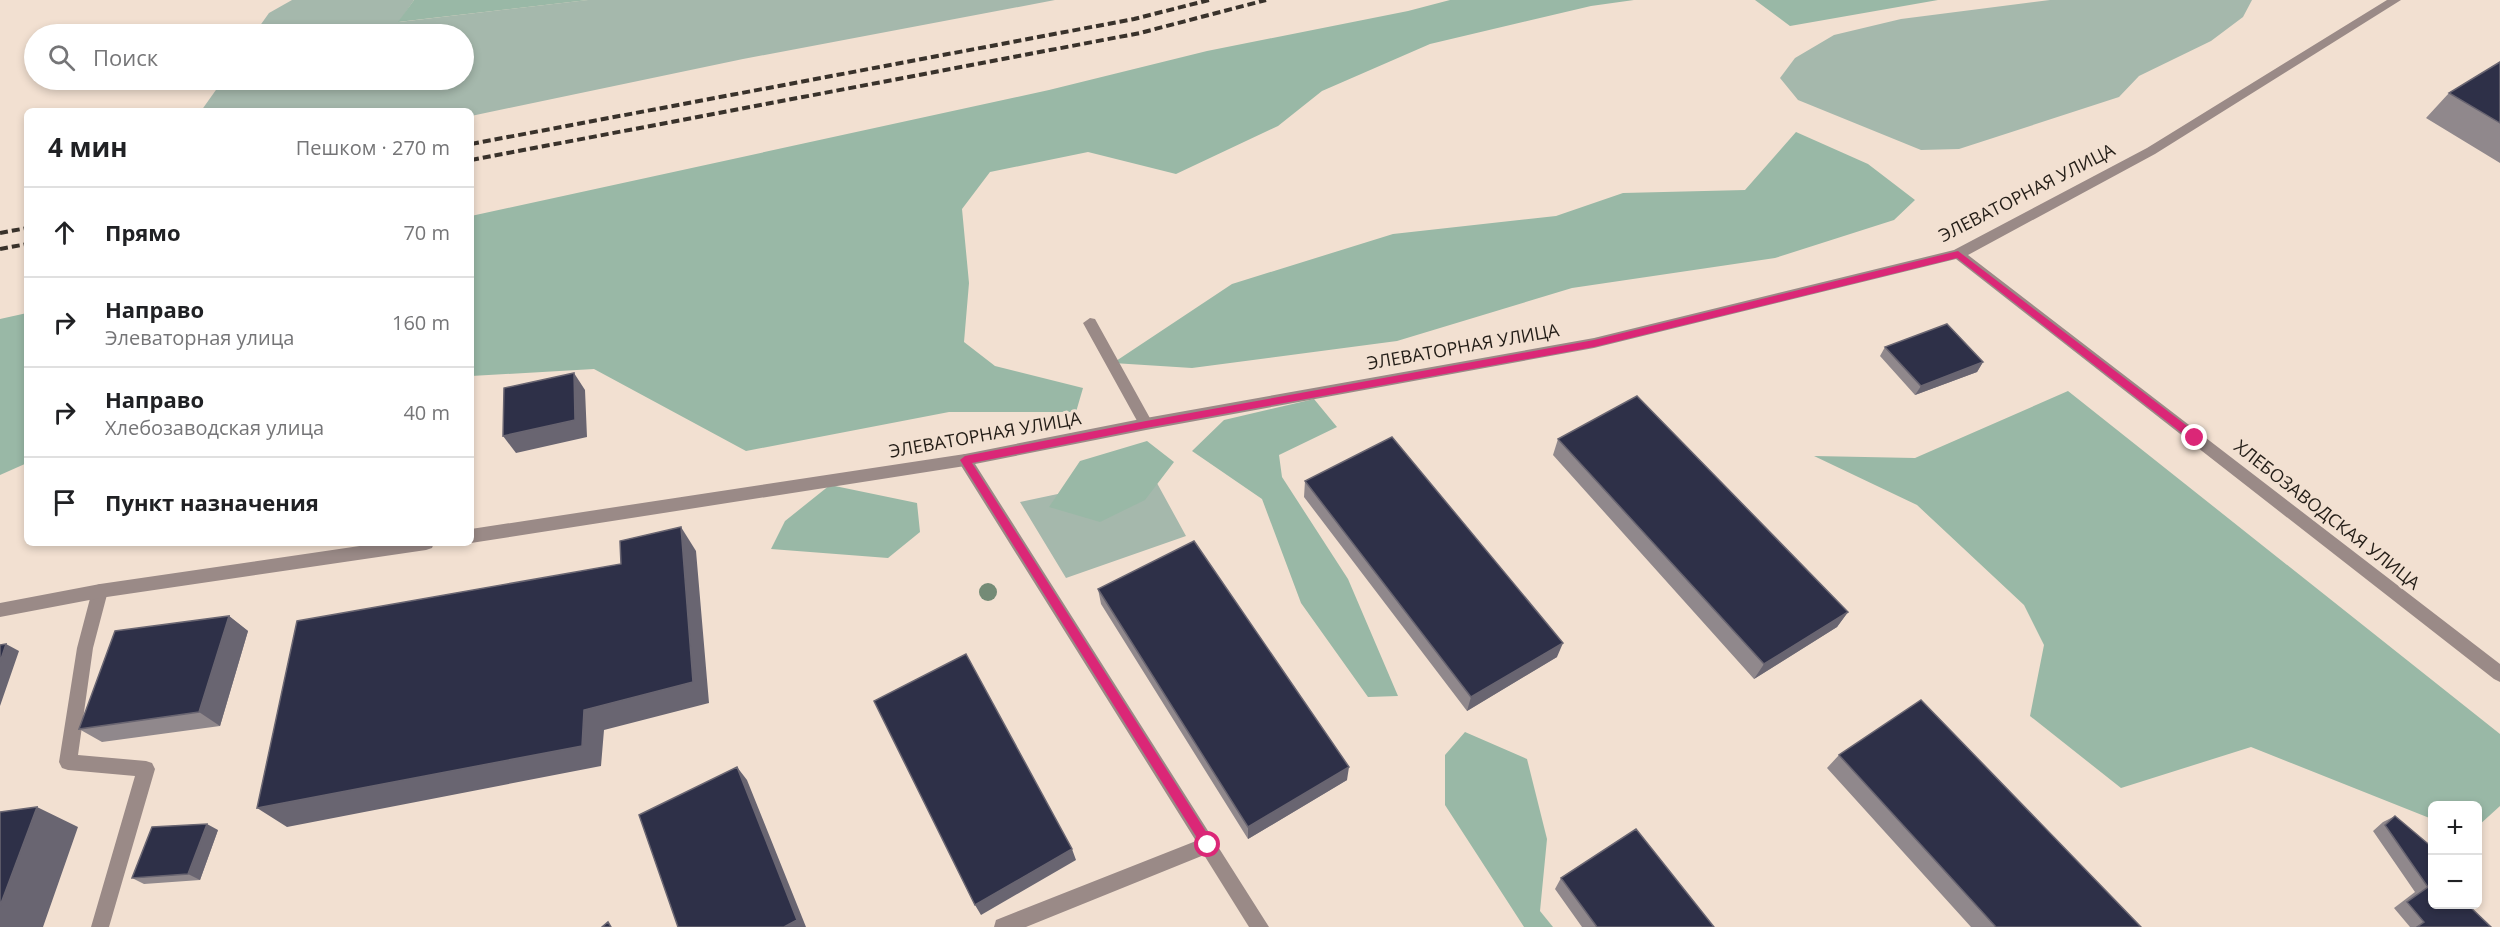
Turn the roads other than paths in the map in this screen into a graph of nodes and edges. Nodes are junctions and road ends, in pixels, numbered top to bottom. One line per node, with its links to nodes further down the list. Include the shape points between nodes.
1 (2395, 0): 2 (street, ЭЛЕВАТОРНАЯ УЛИЦА, via 2151,151)
2 (1958, 254): 4 (street, ЭЛЕВАТОРНАЯ УЛИЦА, via 1594,343); 10 (street, ХЛЕБОЗАВОДСКАЯ УЛИЦА)
3 (1090, 323): 4 (street)
4 (1146, 424): 5 (street, ЭЛЕВАТОРНАЯ УЛИЦА)
5 (965, 460): 6 (street, ЭЛЕВАТОРНАЯ УЛИЦА); 11 (street)
6 (474, 536)
7 (406, 546): 8 (street)
8 (100, 591): 9 (street); 12 (street, via 85,648 68,762 146,769)
9 (0, 610)
10 (2500, 674)
11 (1208, 845): 13 (street); 14 (street)
12 (100, 927)
13 (1003, 927)
14 (1260, 927)

